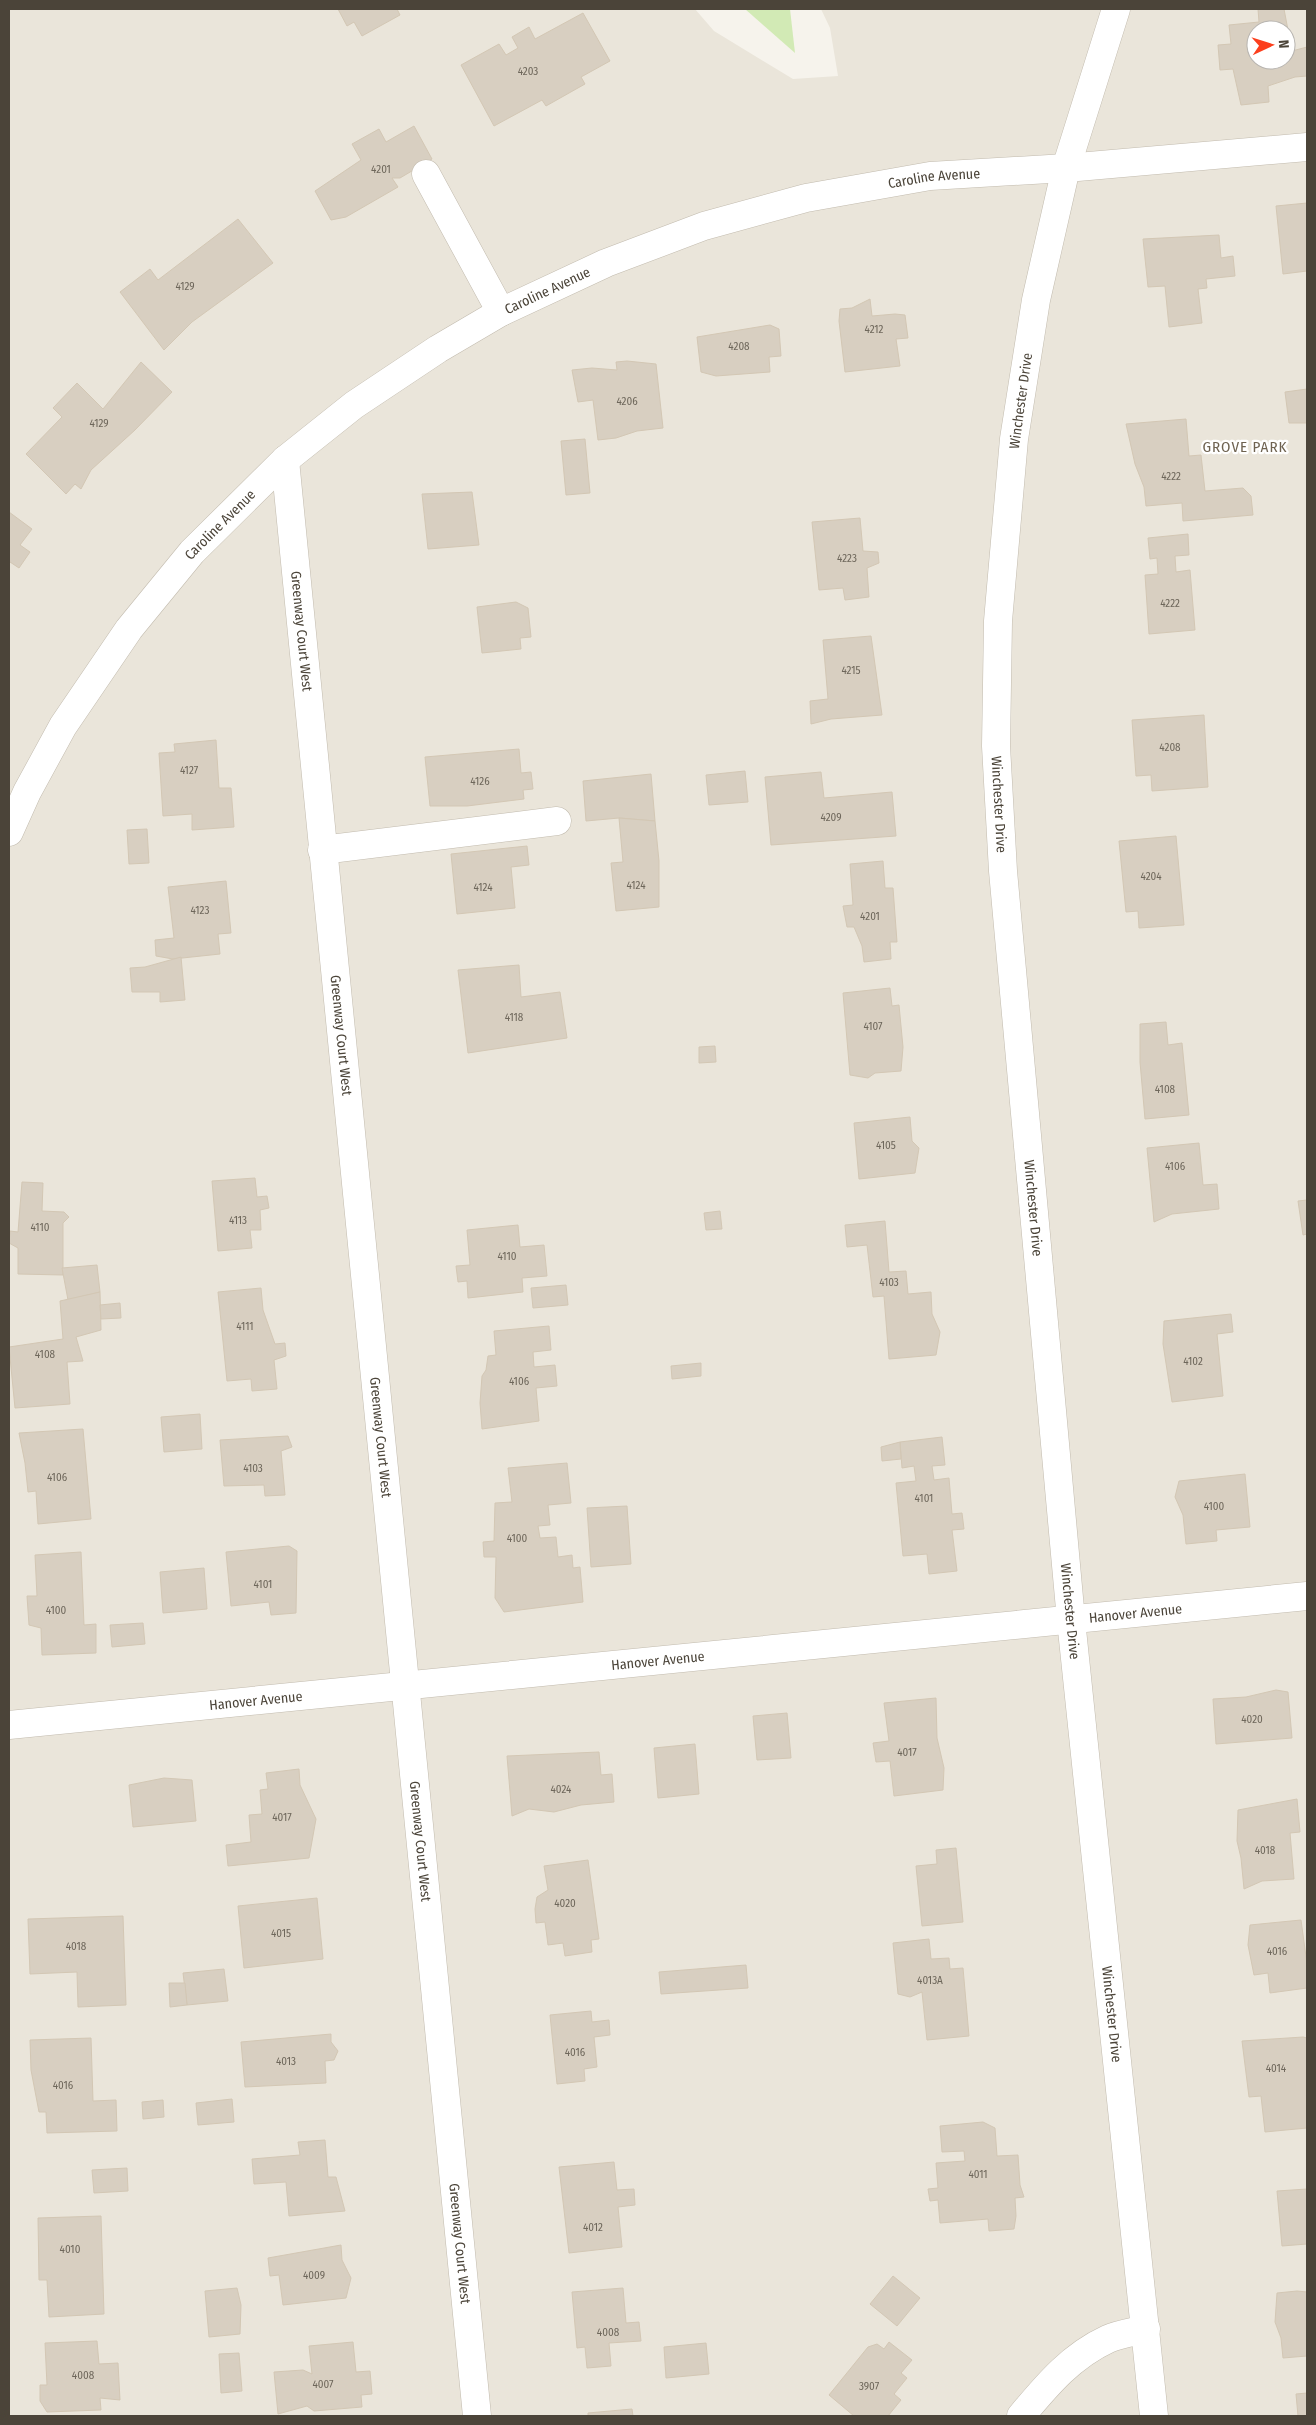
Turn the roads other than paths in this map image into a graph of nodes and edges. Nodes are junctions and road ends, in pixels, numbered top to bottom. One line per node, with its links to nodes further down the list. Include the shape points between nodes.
1 (1116, 9): 3 (street, Winchester Drive)
2 (1307, 147): 3 (street, Caroline Avenue)
3 (1066, 168): 5 (street, Caroline Avenue, via 930,176 806,198 704,226 606,263); 11 (street, Winchester Drive, via 1036,300 1014,439 998,621 996,746 1002,871)
4 (426, 174): 5 (street)
5 (501, 312): 6 (street, Caroline Avenue, via 354,405)
6 (285, 460): 8 (street, Caroline Avenue, via 192,552 129,629 64,726); 9 (street, Greenway Court West)
7 (558, 821): 9 (street)
8 (9, 832)
9 (322, 850): 12 (street, Greenway Court West)
10 (1307, 1596): 11 (street, Hanover Avenue)
11 (1071, 1620): 12 (street, Hanover Avenue); 14 (street, Winchester Drive)
12 (406, 1685): 13 (street, Hanover Avenue); 15 (street, Greenway Court West)
13 (9, 1725)
14 (1146, 2328): 16 (street, via 1110,2338 1076,2356); 17 (street, Winchester Drive)
15 (477, 2416)
16 (1021, 2416)
17 (1154, 2416)

